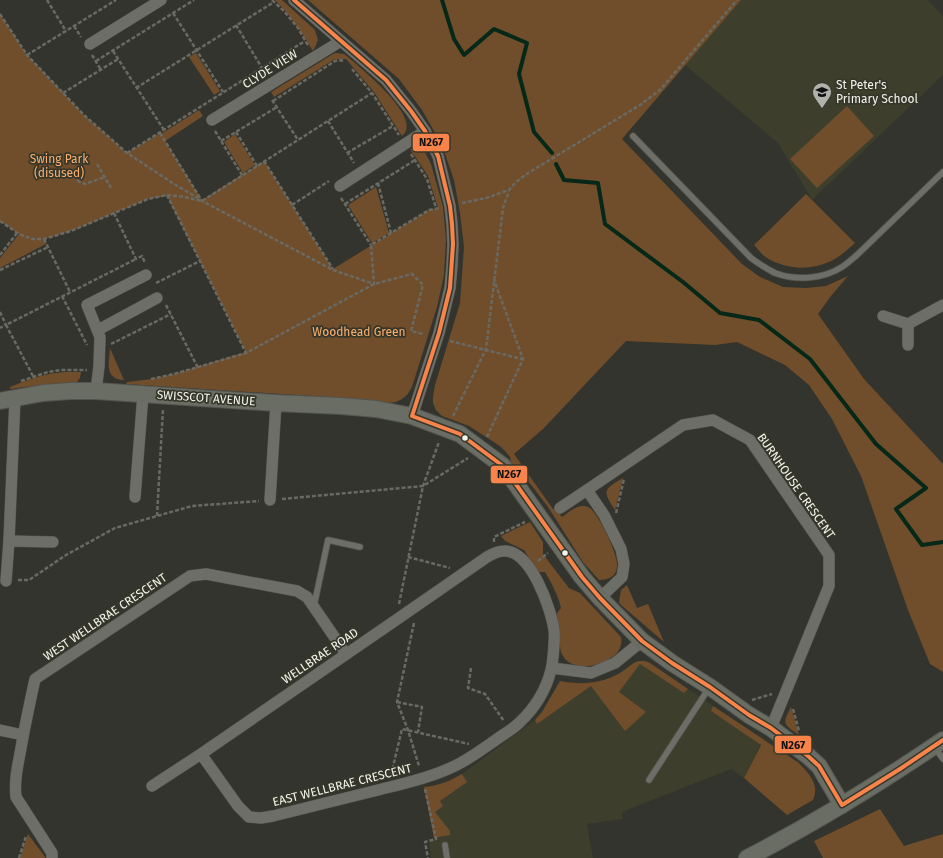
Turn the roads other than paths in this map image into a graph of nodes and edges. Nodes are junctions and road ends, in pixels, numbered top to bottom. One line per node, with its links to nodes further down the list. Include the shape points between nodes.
1 (161, 0): 4 (street)
2 (294, 0): 3 (street)
3 (341, 41): 5 (street, CLYDE VIEW); 6 (street, via 386,80)
4 (90, 44)
5 (213, 124)
6 (425, 131): 9 (street); 21 (street, via 438,156 450,206 452,266 450,288 439,333)
7 (633, 136): 8 (lane, via 751,258 776,273 791,277 826,274 842,267)
8 (943, 172)
9 (337, 188)
10 (146, 275): 15 (street, via 87,305)
11 (157, 298): 15 (street)
12 (943, 305): 14 (street)
13 (883, 316): 14 (street)
14 (908, 324): 16 (street)
15 (98, 330): 18 (street, via 100,337)
16 (908, 345)
17 (145, 387): 18 (street, SWISSCOT AVENUE); 20 (street, SWISSCOT AVENUE, via 164,396); 23 (street)
18 (96, 391): 19 (street, SWISSCOT AVENUE, via 43,393)
19 (8, 400): 26 (street)
20 (276, 403): 21 (street, SWISSCOT AVENUE, via 348,406); 24 (street)
21 (412, 416): 31 (street, SWISSCOT AVENUE, via 460,434 503,466 559,546)
22 (587, 490): 25 (street, BURNHOUSE CRESCENT); 31 (street, via 604,515 621,549 624,564 622,577); 37 (street, BURNHOUSE CRESCENT, via 682,425 713,420 750,440 829,556 829,586)
23 (135, 497)
24 (270, 500)
25 (560, 508)
26 (9, 541): 27 (street); 30 (street)
27 (54, 542)
28 (360, 547): 32 (lane, via 328,540)
29 (500, 552): 34 (street, WELLBRAE ROAD, via 487,556); 35 (street, EAST WELLBRAE CRESCENT, via 514,553 520,557 529,567 547,602 554,631)
30 (6, 580)
31 (600, 598): 33 (street, SWISSCOT AVENUE)
32 (314, 607): 34 (street, WEST WELLBRAE CRESCENT); 39 (street, WEST WELLBRAE CRESCENT, via 307,597 297,591 206,574 190,576 35,679)
33 (642, 641): 35 (street, via 615,663 591,673); 36 (street, SWISSCOT AVENUE)
34 (346, 654): 41 (street, WELLBRAE ROAD)
35 (552, 668): 41 (street, EAST WELLBRAE CRESCENT, via 536,703 518,724 472,757 448,770 273,816 249,817 238,806)
36 (710, 687): 37 (street, SWISSCOT AVENUE); 42 (lane)
37 (771, 728): 44 (street, SWISSCOT AVENUE, via 819,766)
38 (0, 730): 39 (street)
39 (23, 735): 46 (street, WEST WELLBRAE CRESCENT, via 16,776 16,797 52,853)
40 (940, 748): 44 (street, via 900,769)
41 (201, 754): 43 (street, WELLBRAE ROAD)
42 (649, 780)
43 (152, 786)
44 (842, 806): 48 (street)
45 (445, 845): 47 (lane)
46 (52, 858)
47 (447, 858)
48 (747, 858)

